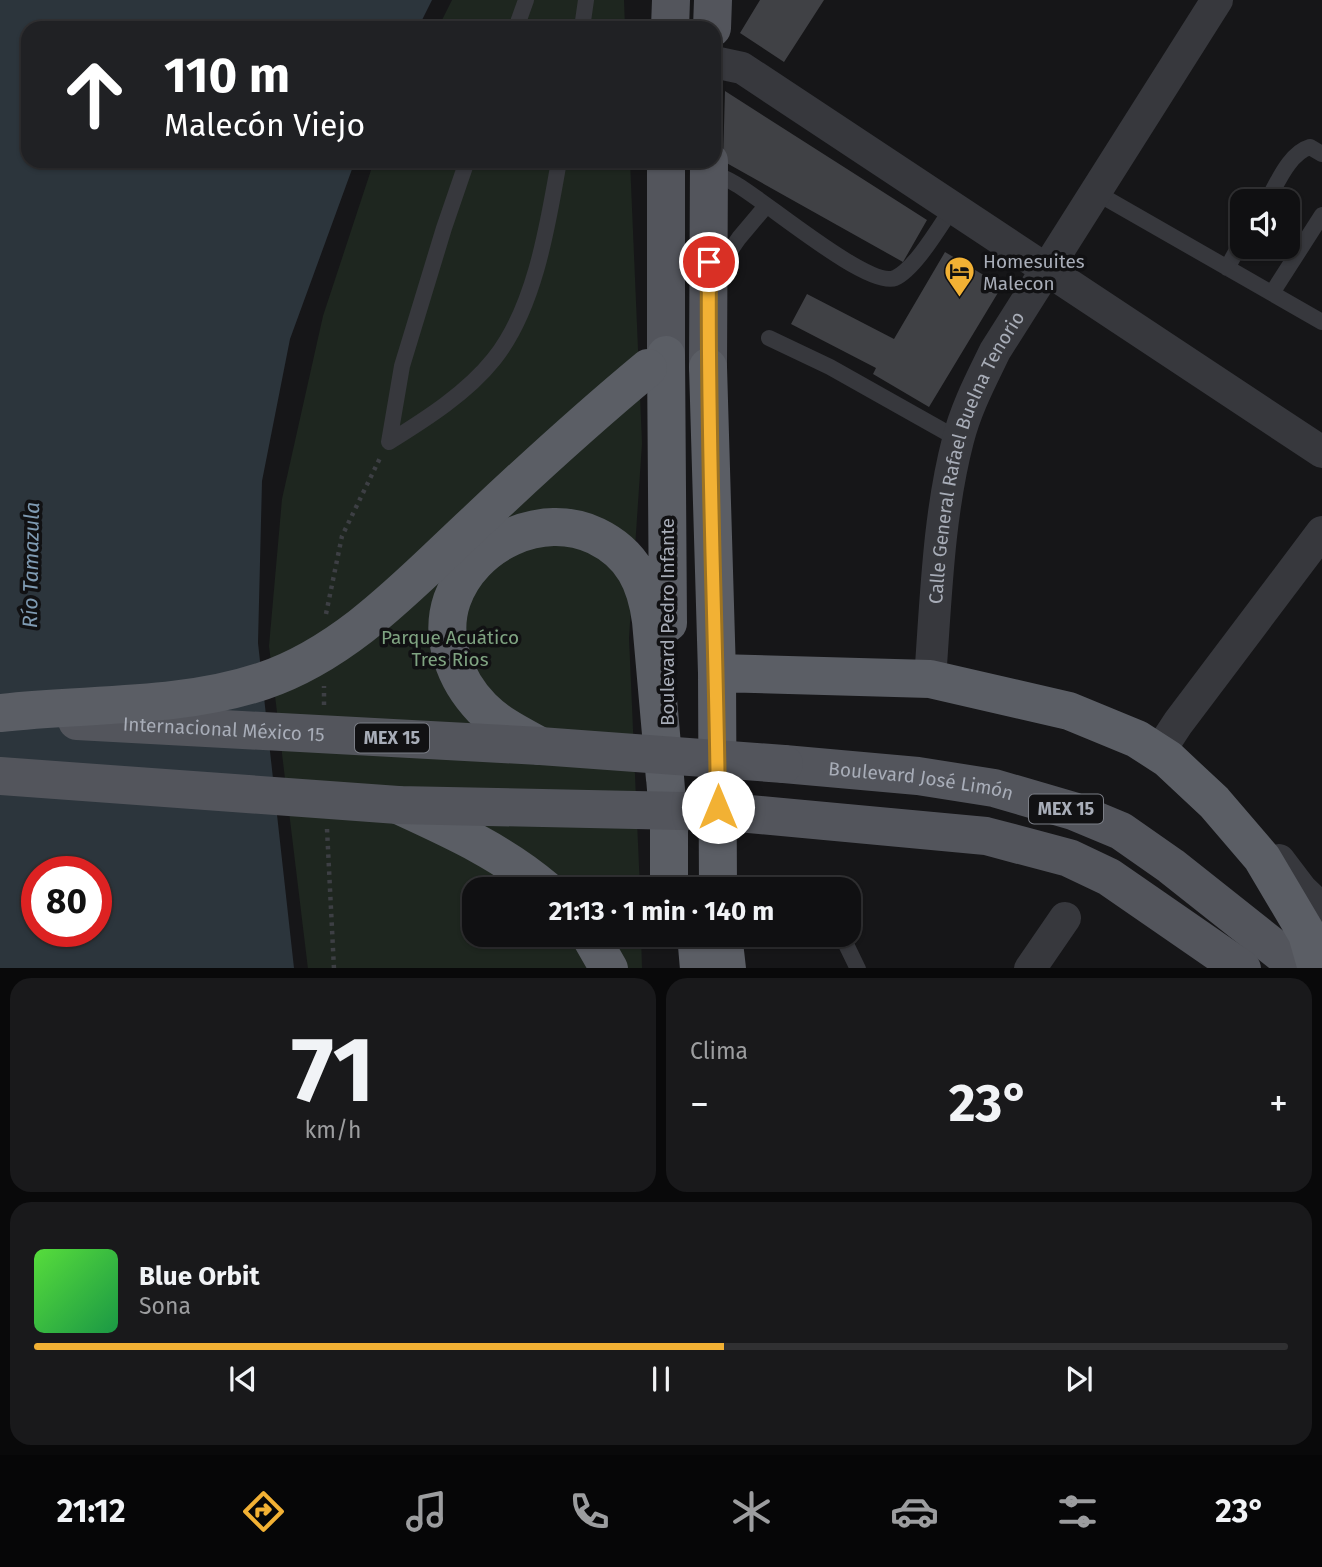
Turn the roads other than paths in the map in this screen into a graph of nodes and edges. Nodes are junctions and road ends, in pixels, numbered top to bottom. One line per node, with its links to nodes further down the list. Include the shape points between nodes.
1 (526, 0): 6 (lane)
2 (586, 0): 7 (lane)
3 (671, 0): 8 (main road)
4 (713, 0): 9 (main road)
5 (1217, 0): 18 (street, Calle General Rafael Buelna Tenorio)
6 (518, 21)
7 (583, 21)
8 (670, 21)
9 (712, 21)
10 (721, 64): 20 (street, via 742,68)
11 (1322, 154): 17 (lane, via 1310,147 1303,149)
12 (465, 168): 13 (lane, via 402,366 389,442 455,395 501,349 528,295)
13 (558, 168)
14 (666, 168): 29 (main road)
15 (709, 168): 25 (main road)
16 (711, 168): 19 (lane)
17 (1274, 189)
18 (1095, 192): 23 (lane); 24 (street, Calle General Rafael Buelna Tenorio)
19 (766, 206): 20 (lane, via 857,268 883,279 905,270); 25 (lane)
20 (953, 207): 24 (street)
21 (1322, 215): 26 (lane)
22 (1232, 259): 23 (lane)
23 (1227, 268): 26 (lane)
24 (1046, 269): 31 (street, Calle General Rafael Buelna Tenorio, via 995,351); 32 (street)
25 (709, 285): 30 (main road)
26 (1272, 293): 27 (lane)
27 (1322, 323)
28 (769, 338): 31 (lane)
29 (657, 362): 36 (highway, bridge, via 559,444 384,606 303,664 239,688 183,698); 41 (highway, Boulevard Pedro Infante, via 668,675)
30 (708, 367): 34 (highway)
31 (958, 439): 35 (street, Calle General Rafael Buelna Tenorio, via 942,538)
32 (1322, 452)
33 (1322, 532): 38 (street, via 1186,713)
34 (717, 673): 35 (highway); 47 (highway)
35 (930, 679): 38 (highway, via 1069,712 1137,739)
36 (0, 715): 37 (main road, Internacional México 15 / MEX 15, bridge)
37 (540, 746): 39 (main road, Internacional México 15 / MEX 15, bridge); 41 (highway, via 482,708 458,674 448,619 452,599 479,558 510,537 550,527 571,528 610,543 627,558 643,583)
38 (1163, 756): 48 (street, via 1206,774 1224,788 1301,889); 63 (highway, via 1214,802 1262,858 1307,934)
39 (784, 764): 62 (main road, Boulevard José Limón / MEX 15, via 994,788 1073,811 1121,831)
40 (0, 776): 42 (main road, MEX 15, bridge)
41 (665, 779): 43 (highway, Boulevard Pedro Infante)
42 (398, 804): 44 (highway, via 504,858); 61 (main road, MEX 15, bridge, via 728,812 986,836 1069,858 1109,877)
43 (672, 831): 45 (highway, Boulevard Pedro Infante); 46 (highway, via 682,846)
44 (529, 877)
45 (670, 877)
46 (688, 877)
47 (718, 877)
48 (1322, 909)
49 (1065, 918): 60 (street)
50 (597, 947): 55 (highway)
51 (672, 947): 56 (highway)
52 (697, 947): 57 (highway)
53 (725, 947): 58 (highway)
54 (848, 947): 59 (lane)
55 (609, 968)
56 (674, 968)
57 (699, 968)
58 (727, 968)
59 (858, 968)
60 (1030, 968)
61 (1242, 968)
62 (1301, 968)
63 (1317, 968)

